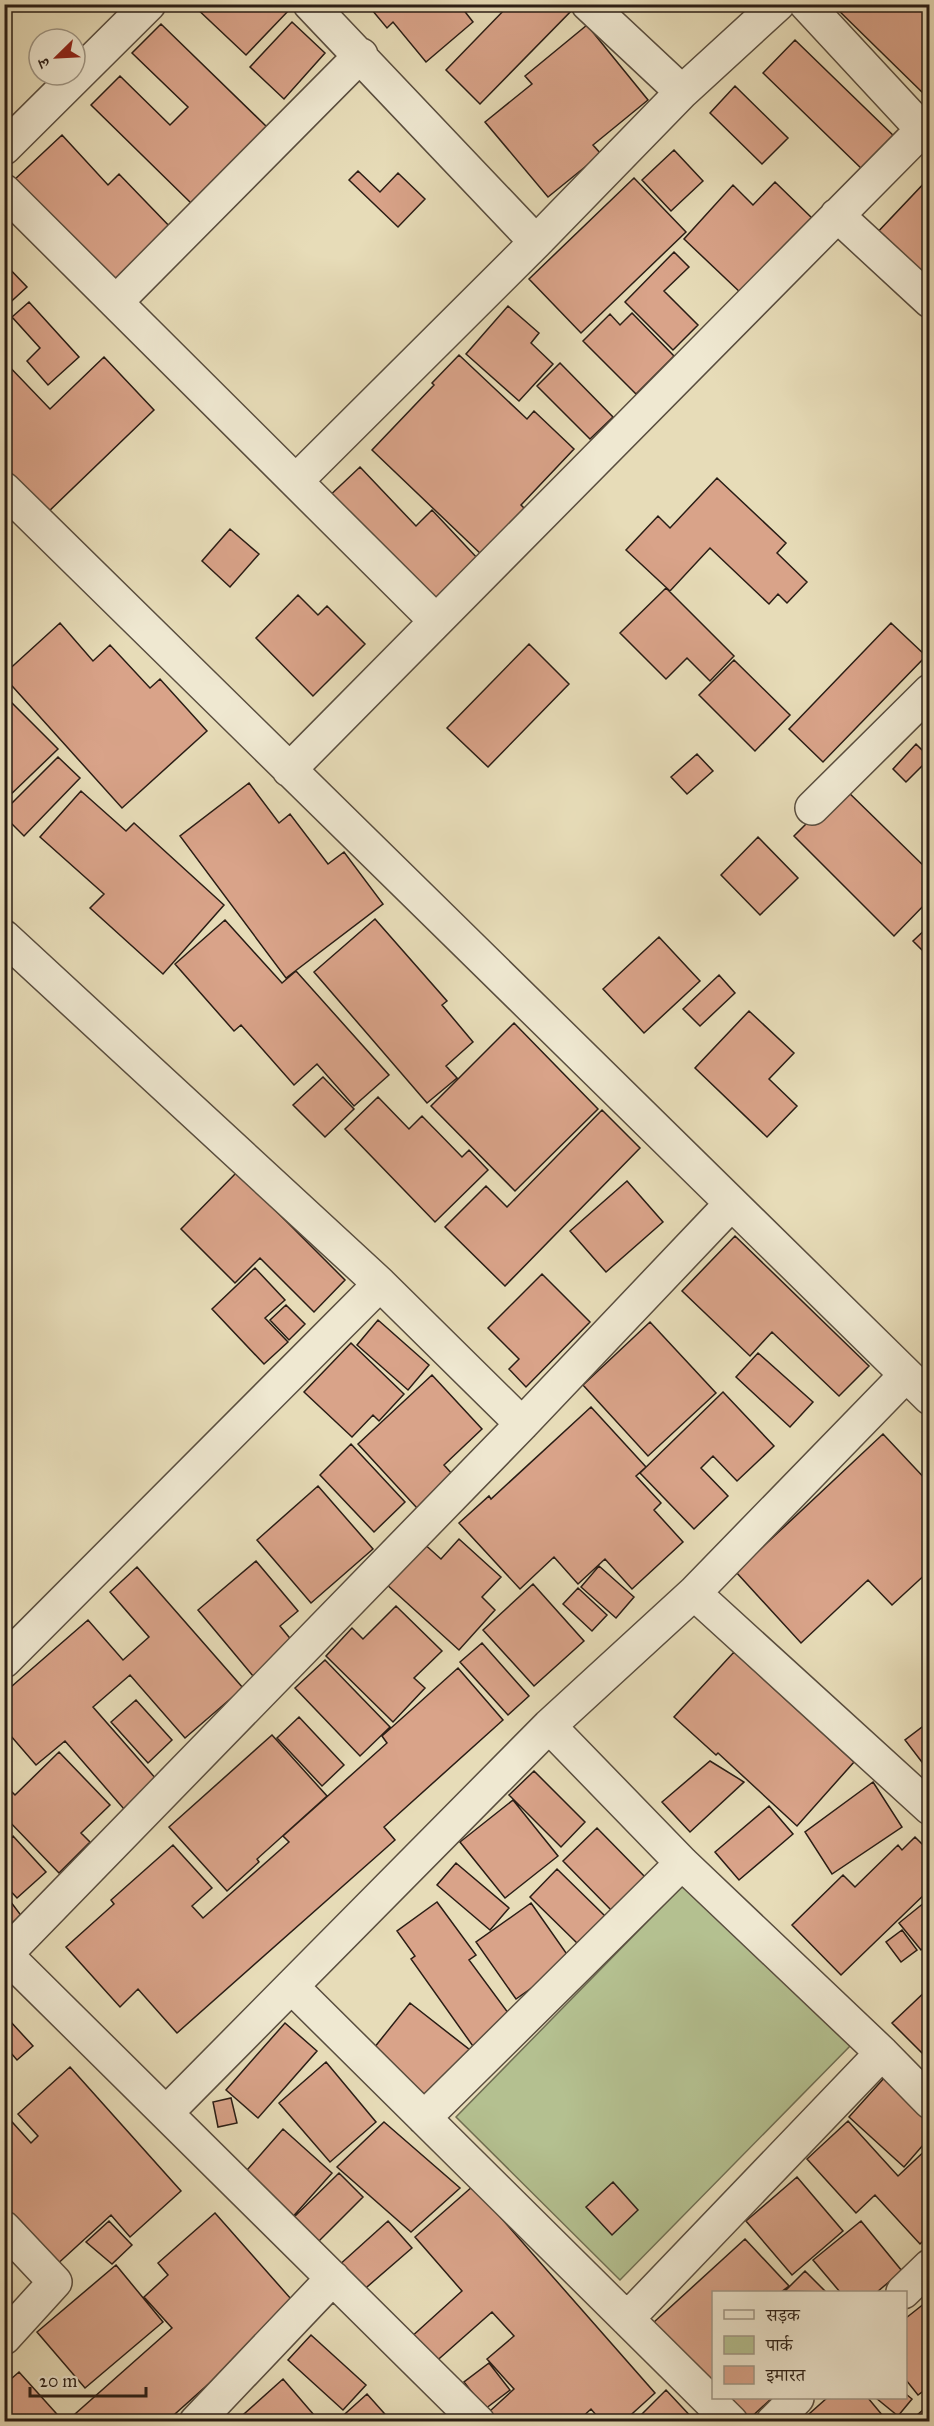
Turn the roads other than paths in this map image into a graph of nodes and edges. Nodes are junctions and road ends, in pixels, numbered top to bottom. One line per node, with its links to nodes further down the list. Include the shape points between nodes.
1 (149, 4): 9 (street)
2 (310, 4): 6 (street)
3 (588, 4): 7 (street)
4 (778, 4): 7 (street)
5 (806, 4): 8 (street)
6 (361, 55): 12 (street); 14 (street)
7 (682, 92): 12 (street)
8 (926, 126): 11 (street)
9 (4, 148)
10 (4, 191): 14 (street)
11 (837, 215): 13 (street); 17 (street)
12 (536, 242): 15 (street)
13 (930, 301)
14 (116, 302): 15 (street)
15 (296, 481): 17 (street)
16 (4, 489): 19 (street)
17 (435, 621): 19 (street)
18 (930, 691): 20 (street)
19 (289, 770): 22 (street)
20 (812, 808)
21 (4, 937): 23 (street)
22 (731, 1204): 24 (street); 26 (street)
23 (380, 1284): 26 (street); 28 (street)
24 (906, 1375): 25 (street); 27 (street)
25 (930, 1398)
26 (522, 1424): 32 (street)
27 (694, 1593): 29 (street); 30 (street)
28 (4, 1661)
29 (549, 1726): 31 (street); 33 (street)
30 (930, 1808)
31 (682, 1863): 34 (street); 37 (street)
32 (5, 1956): 36 (street)
33 (292, 1987): 36 (street); 37 (street)
34 (882, 2053): 35 (street); 42 (street)
35 (930, 2103)
36 (165, 2113): 40 (street)
37 (424, 2118): 42 (street)
38 (4, 2228): 43 (street, via 56,2282)
39 (930, 2266): 41 (street)
40 (333, 2278): 45 (street); 46 (street)
41 (904, 2291)
42 (627, 2319): 47 (street)
43 (4, 2338)
44 (795, 2399): 48 (street)
45 (464, 2417)
46 (195, 2421)
47 (731, 2421)
48 (772, 2421)

